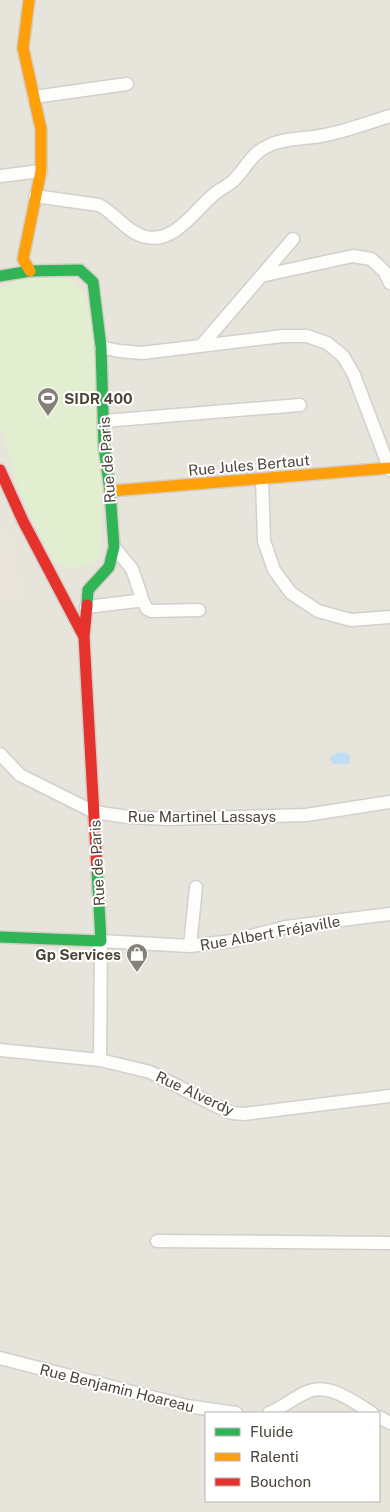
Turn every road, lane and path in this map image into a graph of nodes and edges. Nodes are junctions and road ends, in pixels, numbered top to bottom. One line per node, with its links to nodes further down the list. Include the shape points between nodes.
1 (29, 0): 3 (street, via 23,48)
2 (127, 84): 3 (street)
3 (34, 98): 5 (street, via 41,129)
4 (390, 116): 7 (street, via 322,136 266,146 233,181 213,195 180,228 158,237 134,232 99,205)
5 (41, 170): 6 (street); 7 (street)
6 (0, 176)
7 (35, 196): 9 (street)
8 (293, 239): 12 (street)
9 (23, 259): 10 (street); 11 (street, Rue de Paris)
10 (30, 271): 11 (street, Rue de Paris); 15 (street, Rue de Paris, via 80,270 86,274 93,282)
11 (0, 276)
12 (261, 276): 13 (street, via 353,256 371,259); 14 (street)
13 (390, 282)
14 (201, 346): 15 (street, via 142,353); 18 (street, via 291,336 306,336 327,343 343,356 354,375)
15 (101, 347): 17 (street, Rue de Paris)
16 (300, 405): 17 (street)
17 (104, 421): 21 (street, Rue de Paris)
18 (390, 469): 20 (street, Rue Jules Bertaut)
19 (0, 470): 23 (street, Rue de Paris)
20 (262, 479): 21 (street, Rue Jules Bertaut); 28 (street, via 264,541 274,570 291,593 318,611 351,620)
21 (110, 490): 22 (street, Rue de Paris)
22 (114, 547): 24 (street, Rue de Paris, via 109,567); 25 (street, via 132,569)
23 (56, 586): 24 (street); 29 (street, Rue de Paris)
24 (78, 589): 26 (street, Rue de Paris)
25 (141, 598): 26 (street); 27 (street, via 151,611)
26 (86, 607): 29 (street, Rue de Paris)
27 (199, 610)
28 (390, 617)
29 (84, 637): 32 (street, Rue de Paris)
30 (0, 754): 32 (street, Rue Martinel Lassays, via 20,775)
31 (390, 802): 32 (street, Rue Martinel Lassays, via 306,815 168,819)
32 (94, 812): 36 (street, Rue de Paris)
33 (196, 887): 37 (street)
34 (390, 914): 37 (street, Rue Albert Fréjaville, via 286,927 232,941)
35 (0, 937): 36 (street, Rue Albert Fréjaville)
36 (101, 941): 37 (street, Rue Albert Fréjaville); 39 (street, Rue de Paris)
37 (190, 946)
38 (0, 1050): 39 (street, Rue Alverdy)
39 (100, 1060): 40 (street, Rue Alverdy, via 150,1072 232,1113)
40 (390, 1096)
41 (157, 1242): 42 (street)
42 (390, 1243)
43 (0, 1358): 44 (street, Rue Benjamin Hoareau, via 187,1406)
44 (229, 1412)
45 (272, 1412): 46 (street, via 308,1391 318,1389 342,1395)
46 (370, 1412)

